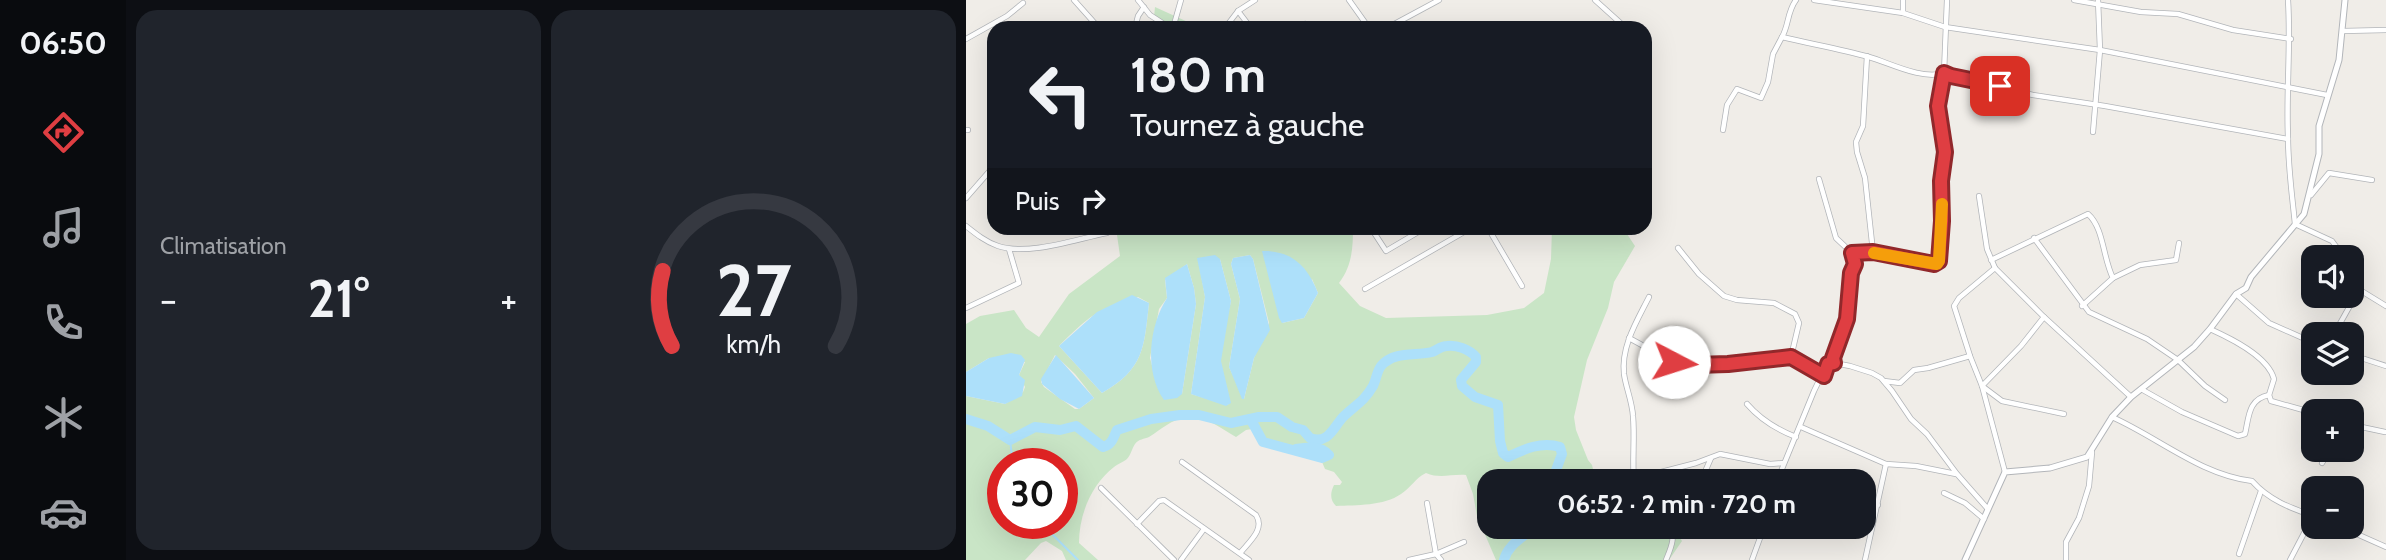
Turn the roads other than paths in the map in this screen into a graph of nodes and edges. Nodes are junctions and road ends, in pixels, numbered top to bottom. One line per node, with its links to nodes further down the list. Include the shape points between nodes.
1 (1074, 0): 21 (street)
2 (1138, 0): 17 (street)
3 (1181, 0): 24 (street)
4 (1255, 0): 18 (street)
5 (1349, 0): 27 (street)
6 (1439, 0): 28 (street)
7 (1595, 0): 29 (street)
8 (1796, 0): 34 (street)
9 (1814, 0): 19 (street)
10 (1903, 0): 19 (street)
11 (1947, 0): 31 (street)
12 (2074, 0): 15 (street)
13 (2288, 0): 36 (street)
14 (2345, 0): 33 (street)
15 (2098, 2): 36 (street); 37 (street)
16 (1023, 3): 20 (street)
17 (1144, 7): 22 (street); 23 (street)
18 (1238, 11): 25 (street); 26 (street)
19 (1903, 13): 31 (street)
20 (998, 21)
21 (1093, 21)
22 (1137, 21)
23 (1160, 21)
24 (1174, 21)
25 (1230, 21)
26 (1246, 21)
27 (1364, 21)
28 (1400, 21)
29 (1618, 21)
30 (987, 27): 35 (street)
31 (1945, 27): 37 (street); 39 (street)
32 (2386, 30): 33 (street)
33 (2343, 31): 41 (street)
34 (1782, 37): 38 (street); 43 (street, via 1773,54 1766,92 1761,98 1737,89 1727,105)
35 (966, 38)
36 (2291, 38): 40 (street)
37 (2100, 50): 40 (street); 42 (street)
38 (1867, 56): 39 (street, via 1919,72); 65 (street, via 1863,125 1856,142)
39 (1944, 73): 42 (street, via 2033,95); 65 (street, via 1938,106 1945,152 1939,261 1934,264)
40 (2287, 86): 41 (street); 45 (street)
41 (2327, 95): 49 (street)
42 (2097, 104): 44 (street); 45 (street)
43 (1723, 130)
44 (2093, 132)
45 (2288, 139): 52 (street)
46 (987, 174): 51 (street)
47 (1819, 179): 66 (street, via 1836,238)
48 (2372, 180): 49 (street, via 2329,173)
49 (2311, 195): 52 (street)
50 (1979, 196): 67 (street)
51 (966, 198)
52 (2295, 224): 62 (street); 73 (street, via 2246,288)
53 (966, 226): 64 (street, via 985,241)
54 (1096, 235): 59 (street)
55 (1376, 235): 56 (street, via 1386,251)
56 (1413, 235)
57 (1459, 235): 71 (street)
58 (1492, 235): 70 (street)
59 (1086, 237): 64 (street)
60 (2034, 238): 67 (street); 69 (street, via 2088,214); 75 (street)
61 (2179, 243): 69 (street, via 2176,260 2140,265)
62 (2336, 245)
63 (1678, 248): 83 (street, via 1724,296 1774,303 1795,314 1799,323)
64 (1009, 249): 77 (street, via 1019,283)
65 (1873, 252): 66 (street)
66 (1852, 253): 86 (street, via 1855,264 1847,319)
67 (1991, 260): 68 (street)
68 (1995, 268): 78 (street); 82 (street, via 1954,306)
69 (2113, 278): 75 (street)
70 (1522, 286)
71 (1365, 289)
72 (2364, 292): 76 (street)
73 (2236, 294): 79 (street); 80 (street, via 2269,323)
74 (1649, 297): 81 (street)
75 (2082, 306): 85 (street)
76 (2386, 306)
77 (966, 308)
78 (2044, 317): 90 (street); 93 (street)
79 (2210, 329): 85 (street); 92 (street, via 2263,362 2274,375)
80 (2301, 337)
81 (1629, 338): 83 (street, via 1665,359 1695,365); 108 (street, via 1624,373 1633,417)
82 (1970, 356): 89 (street, via 1914,370 1900,383); 90 (street)
83 (1791, 357): 88 (street)
84 (2364, 359): 87 (street)
85 (2178, 360): 91 (street); 94 (street)
86 (1834, 363): 88 (street, via 1828,364); 89 (street, via 1872,373)
87 (2386, 366)
88 (1824, 376): 99 (street)
89 (1883, 381): 113 (street)
90 (1982, 386): 97 (street, via 2003,401); 112 (street)
91 (2141, 389): 92 (street, via 2238,436 2245,434 2255,401); 93 (street)
92 (2269, 395): 96 (street, via 2271,401)
93 (2131, 397): 98 (street)
94 (2225, 400)
95 (1748, 404): 102 (street, via 1756,414)
96 (2301, 410)
97 (2064, 414)
98 (2112, 417): 103 (street); 115 (street, via 2211,470 2252,481)
99 (1801, 426): 102 (street); 107 (street)
100 (2364, 428): 101 (street)
101 (2385, 432)
102 (1796, 437): 106 (street)
103 (2092, 452): 112 (street, via 2050,468); 142 (street, via 2089,486 2066,542)
104 (1712, 457): 106 (street, via 1720,454); 109 (street); 110 (street)
105 (1182, 462): 130 (street, via 1256,514 1259,529)
106 (1784, 463): 111 (street)
107 (1886, 464): 113 (street); 118 (street)
108 (1634, 469)
109 (1671, 469)
110 (1706, 469)
111 (1782, 469)
112 (2005, 472): 119 (street)
113 (1957, 474): 119 (street)
114 (1101, 488): 122 (street)
115 (2261, 491): 120 (street); 132 (street)
116 (1944, 492): 121 (street)
117 (1427, 503): 131 (street)
118 (1878, 505): 140 (street)
119 (1987, 508): 121 (street)
120 (2301, 512)
121 (1984, 519): 141 (street)
122 (1137, 524): 123 (street, via 1162,499); 133 (street)
123 (1204, 529): 130 (street); 134 (street)
124 (2364, 537): 129 (street)
125 (1671, 539): 138 (street)
126 (1760, 539): 139 (street)
127 (2301, 539): 143 (street)
128 (1464, 542): 131 (street)
129 (2386, 547)
130 (1241, 552): 135 (street)
131 (1436, 554): 136 (street); 137 (street)
132 (2239, 554)
133 (1174, 560)
134 (1181, 560)
135 (1249, 560)
136 (1409, 560)
137 (1441, 560)
138 (1666, 560)
139 (1752, 560)
140 (1865, 560)
141 (1965, 560)
142 (2066, 560)
143 (2290, 560)

